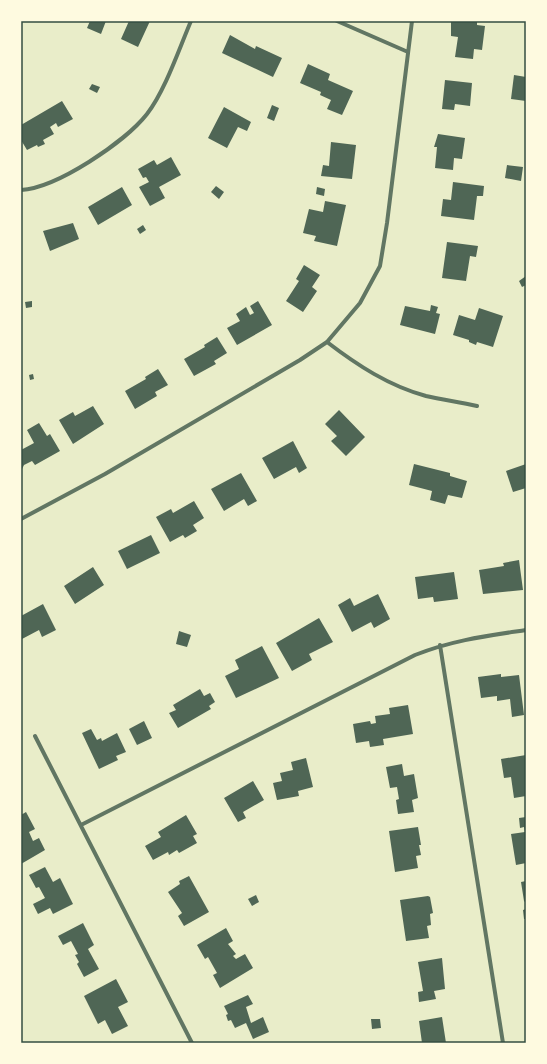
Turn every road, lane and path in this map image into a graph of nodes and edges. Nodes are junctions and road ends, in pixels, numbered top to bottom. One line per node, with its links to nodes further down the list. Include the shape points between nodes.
1 (191, 21): 5 (street, via 159,94 147,114 131,130 99,155 68,174 44,185)
2 (337, 21): 4 (street)
3 (412, 21): 4 (street)
4 (408, 52): 6 (street, via 380,266 360,303)
5 (21, 190)
6 (327, 342): 7 (street, via 357,365 393,384 425,395); 8 (street, via 105,474)
7 (477, 406)
8 (21, 519)
9 (526, 630): 10 (street)
10 (440, 645): 12 (street, via 415,655); 14 (street)
11 (35, 736): 12 (street)
12 (81, 825): 13 (street)
13 (192, 1043)
14 (503, 1043)

